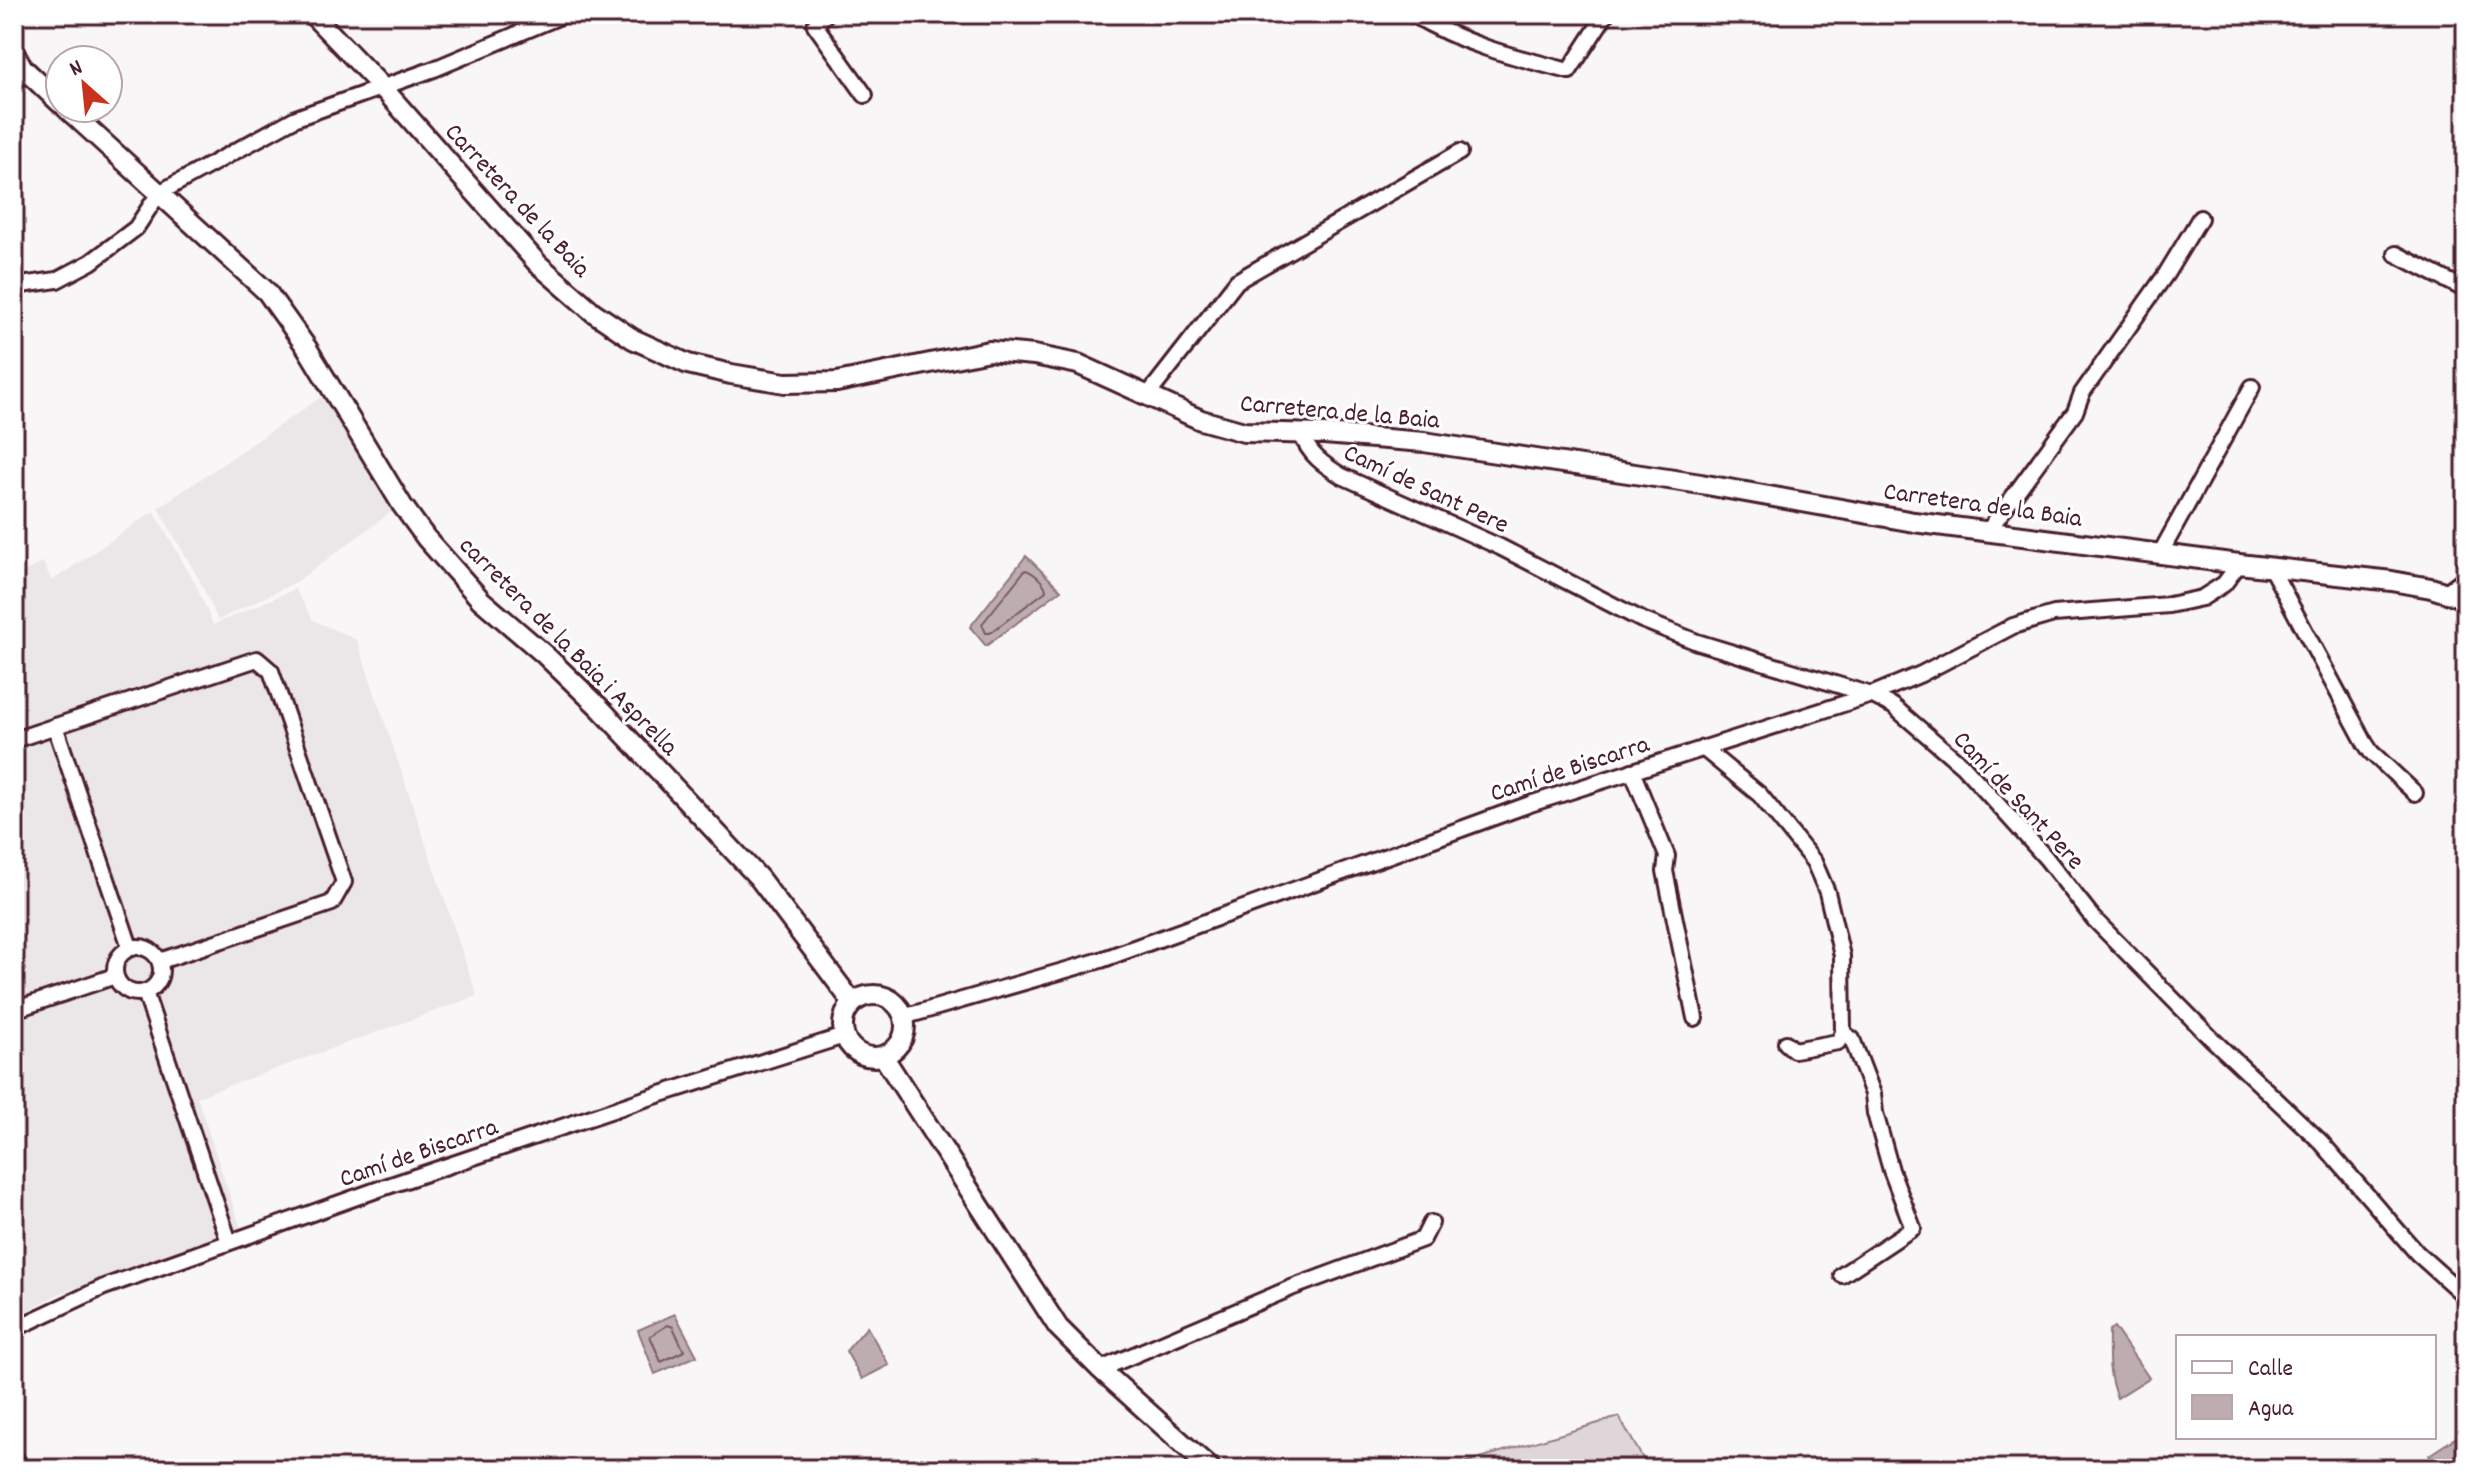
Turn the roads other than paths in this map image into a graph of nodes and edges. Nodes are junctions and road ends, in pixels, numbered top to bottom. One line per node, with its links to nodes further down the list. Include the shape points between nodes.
1 (312, 14): 7 (main road, Carretera de la Baia)
2 (565, 14): 7 (street)
3 (826, 14): 9 (street, via 815,25)
4 (1412, 14): 5 (street, via 1493,52 1569,71)
5 (1606, 14)
6 (14, 53): 8 (main road)
7 (381, 86): 12 (street, via 296,118); 18 (main road, Carretera de la Baia, via 538,264 633,339 688,364 785,383 837,382 989,351 1078,364)
8 (44, 88)
9 (865, 95)
10 (84, 124): 12 (main road, carretera de la Baia i Asprella)
11 (1460, 152): 18 (street, via 1237,281)
12 (159, 193): 15 (street, via 136,228 91,262 57,280); 37 (main road, carretera de la Baia i Asprella, via 267,292 426,538 481,600 600,708 752,870)
13 (2200, 218): 20 (street, via 2082,393 2075,412)
14 (2396, 254): 16 (street)
15 (14, 286)
16 (2466, 290)
17 (2252, 387): 21 (street)
18 (1148, 395): 19 (main road, Carretera de la Baia, via 1201,420 1244,432)
19 (1301, 434): 20 (main road, Carretera de la Baia, via 1424,442); 27 (street, Camí de Sant Pere, via 1319,462 1342,476 1500,547 1642,620)
20 (1988, 531): 21 (main road, Carretera de la Baia)
21 (2160, 554): 22 (main road, Carretera de la Baia)
22 (2239, 564): 23 (main road, Carretera de la Baia); 27 (street, Camí de Biscarra, via 2224,584 2202,598 2054,614 2013,626)
23 (2271, 568): 25 (main road, Carretera de la Baia); 32 (street, via 2371,752)
24 (2466, 577): 25 (street)
25 (2446, 592): 26 (main road, Carretera de la Baia)
26 (2466, 599)
27 (1871, 695): 30 (street, Camí de Biscarra); 48 (street, Camí de Sant Pere, via 1893,706 1963,766 2094,919 2321,1142 2417,1253)
28 (55, 726): 29 (street); 33 (street); 34 (street, via 257,659 271,671 344,882 332,903)
29 (14, 740)
30 (1703, 748): 31 (street, Camí de Biscarra); 41 (street, via 1760,795 1814,862 1842,956)
31 (1632, 771): 39 (street, Camí de Biscarra, via 1101,960); 40 (street, via 1667,856 1665,871)
32 (2415, 793)
33 (130, 947): 34 (street, via 147,948); 35 (street, via 115,964)
34 (160, 961): 36 (street, via 159,980)
35 (115, 976): 36 (street, via 129,991); 38 (street)
36 (145, 992): 46 (street)
37 (853, 1003): 39 (main road, via 879,996 895,1004); 42 (main road, via 843,1020)
38 (14, 1010)
39 (903, 1017): 44 (main road, via 902,1039)
40 (1695, 1018)
41 (1843, 1033): 43 (street, via 1838,1042 1794,1050); 47 (street, via 1852,1039 1873,1094 1891,1170 1913,1228)
42 (844, 1036): 44 (main road, via 862,1055); 46 (street, Camí de Biscarra)
43 (1786, 1043)
44 (883, 1056): 50 (main road, via 1058,1327)
45 (1431, 1223): 50 (street, via 1423,1239)
46 (229, 1242): 49 (street, Camí de Biscarra, via 104,1287)
47 (1842, 1275)
48 (2466, 1297)
49 (14, 1329)
50 (1101, 1369): 53 (main road)
51 (14, 1460): 52 (main road)
52 (20, 1469)
53 (1211, 1469)

